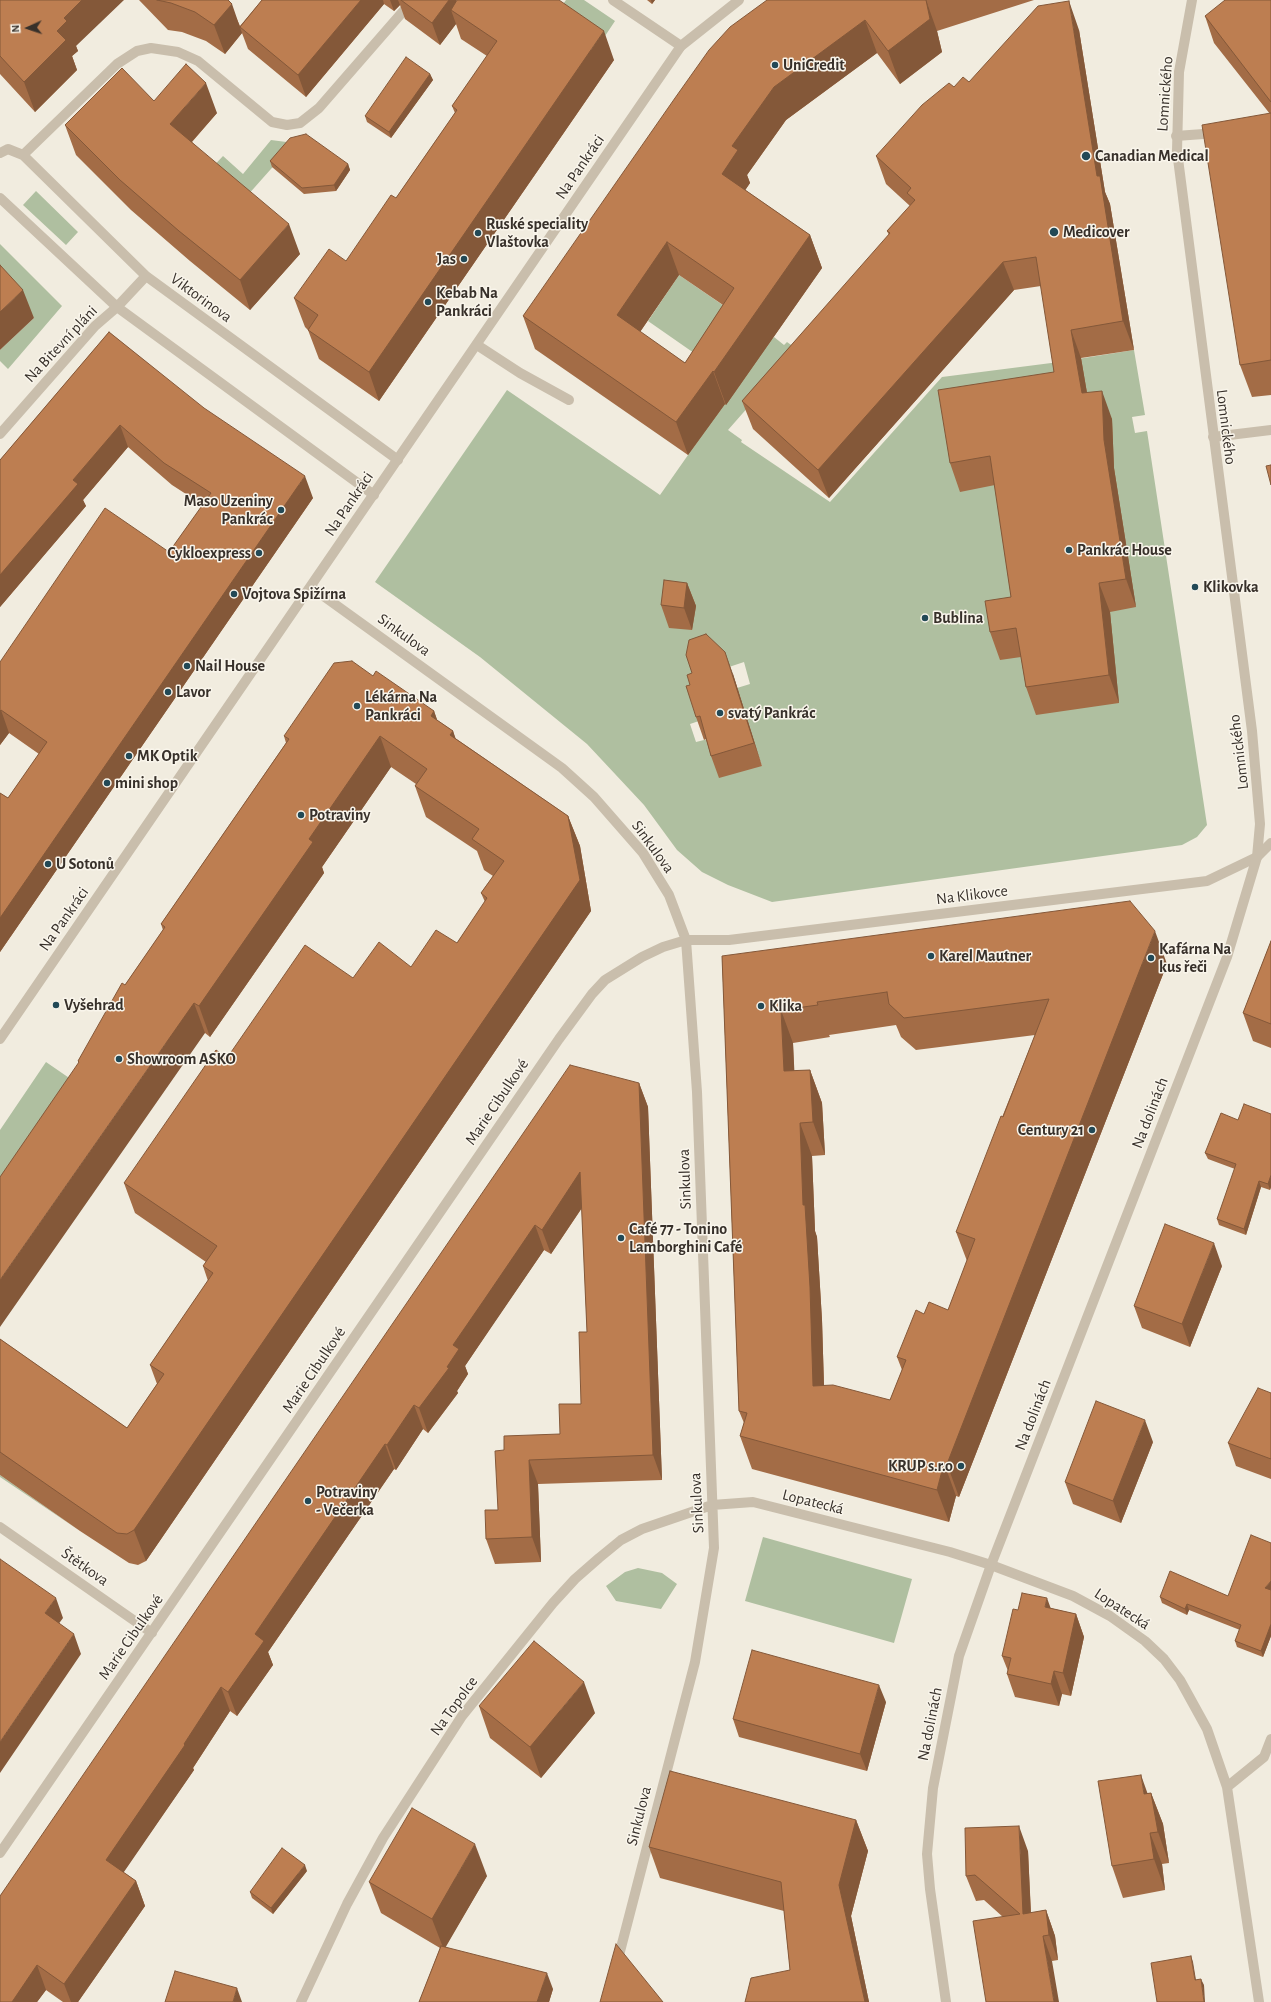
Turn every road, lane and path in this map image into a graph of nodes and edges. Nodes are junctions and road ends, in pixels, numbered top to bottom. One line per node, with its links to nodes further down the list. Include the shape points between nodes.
1 (413, 0): 9 (street, via 319,108 300,123 287,125 272,122 198,60 178,52 151,48 137,51 117,64)
2 (613, 0): 5 (street)
3 (739, 0): 5 (street, Na Pankráci)
4 (1192, 0): 7 (street, Lomnického, via 1179,72)
5 (681, 46): 13 (street, Na Pankráci)
6 (1227, 132): 7 (street)
7 (1176, 136): 17 (street, Lomnického)
8 (0, 153): 9 (street, via 8,149)
9 (23, 155): 11 (street, Viktorinova)
10 (0, 198): 12 (street)
11 (146, 276): 12 (street, Na Bitevní pláni); 18 (street, Viktorinova)
12 (117, 307): 16 (street, Na Bitevní pláni, via 95,326); 19 (street)
13 (476, 345): 14 (street); 18 (street, Na Pankráci)
14 (569, 400)
15 (1271, 430): 17 (street)
16 (0, 434)
17 (1212, 437): 22 (street, Lomnického, via 1258,785 1260,824)
18 (398, 460): 19 (street, Na Pankráci)
19 (374, 495): 20 (street, Na Pankráci)
20 (311, 587): 23 (street, Sinkulova, via 562,768 594,797 643,853 669,895); 24 (street, Na Pankráci)
21 (1271, 843): 22 (street)
22 (1257, 857): 23 (street, Na Klikovce, via 1207,881 729,940); 27 (street, Na dolinách, via 1226,957)
23 (686, 940): 25 (street, Sinkulova, via 697,1092); 28 (street, Marie Cibulkové, via 642,957 605,980 592,994)
24 (0, 1039)
25 (712, 1505): 27 (street, Lopatecká, via 753,1502 950,1552); 32 (street, Sinkulova, via 714,1548 694,1662); 33 (street, Na Topolce, via 665,1520 621,1540 575,1579 553,1603 462,1716 383,1838 347,1904)
26 (0, 1527): 28 (street, Štětkova)
27 (991, 1565): 30 (street, Lopatecká, via 1080,1599 1110,1616 1145,1641 1164,1659 1180,1680 1207,1729); 34 (street, Na dolinách, via 959,1656 933,1788 927,1854)
28 (152, 1632): 31 (street, Marie Cibulkové)
29 (1271, 1739): 30 (street, via 1264,1757)
30 (1227, 1787): 35 (street, Lopatecká)
31 (0, 1853)
32 (615, 1971)
33 (301, 2002)
34 (946, 2002)
35 (1259, 2002)

